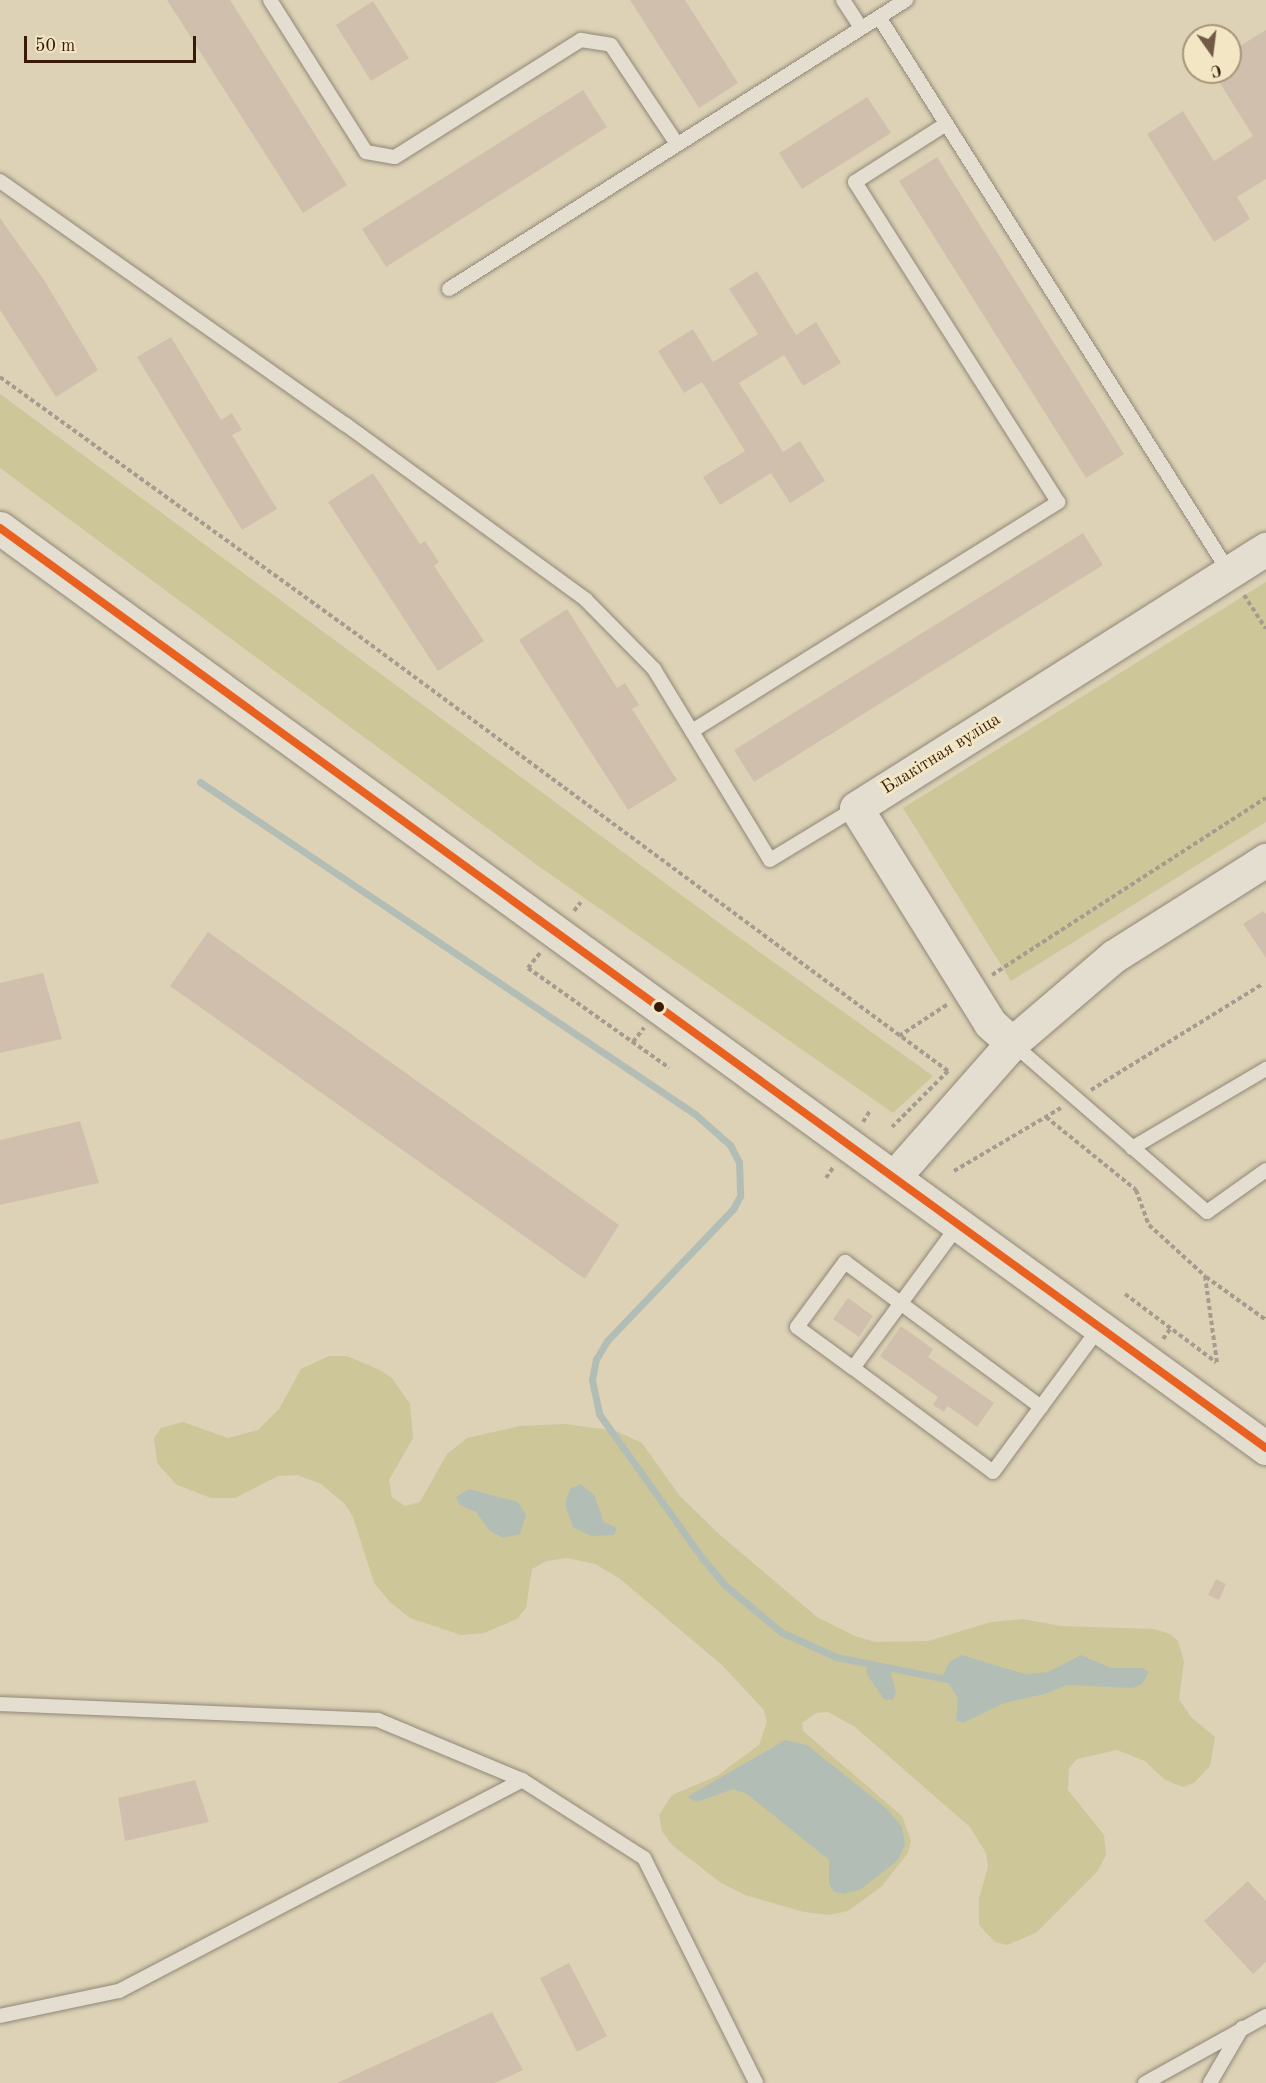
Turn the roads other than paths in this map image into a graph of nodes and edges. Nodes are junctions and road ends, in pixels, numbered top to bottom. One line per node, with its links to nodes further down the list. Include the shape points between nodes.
1 (270, 0): 7 (lane, via 366,152 395,157 580,40 611,45)
2 (843, 0): 5 (lane)
3 (906, 0): 4 (lane)
4 (879, 17): 5 (lane); 6 (lane)
5 (861, 28): 7 (lane)
6 (946, 124): 12 (lane); 13 (lane, via 855,182 1058,502)
7 (677, 144): 9 (lane)
8 (0, 181): 13 (lane, via 336,417 586,600 654,669)
9 (449, 289)
10 (0, 528): 20 (main road, via 659,1011)
11 (1266, 549): 12 (main road, Блакітная вуліца)
12 (1229, 572): 14 (main road, Блакітная вуліца)
13 (692, 731): 14 (lane, via 770,860)
14 (856, 808): 16 (main road, via 990,1023)
15 (1266, 860): 16 (main road, via 1114,956)
16 (1012, 1043): 18 (lane); 20 (main road)
17 (1266, 1069): 18 (lane)
18 (1132, 1148): 19 (lane, via 1207,1212)
19 (1266, 1170)
20 (894, 1177): 21 (main road)
21 (957, 1227): 22 (lane); 23 (main road)
22 (901, 1303): 24 (lane); 24 (lane, via 846,1262 797,1327); 25 (lane)
23 (1099, 1328): 25 (lane); 26 (main road)
24 (853, 1368): 25 (lane, via 993,1472)
25 (1041, 1407)
26 (1266, 1448)
27 (0, 1704): 28 (lane, via 378,1720)
28 (522, 1780): 29 (lane, via 119,1991); 32 (lane, via 644,1858)
29 (0, 2016)
30 (1266, 2016): 31 (lane)
31 (1242, 2028): 33 (lane); 34 (lane)
32 (756, 2083)
33 (1145, 2083)
34 (1210, 2083)

